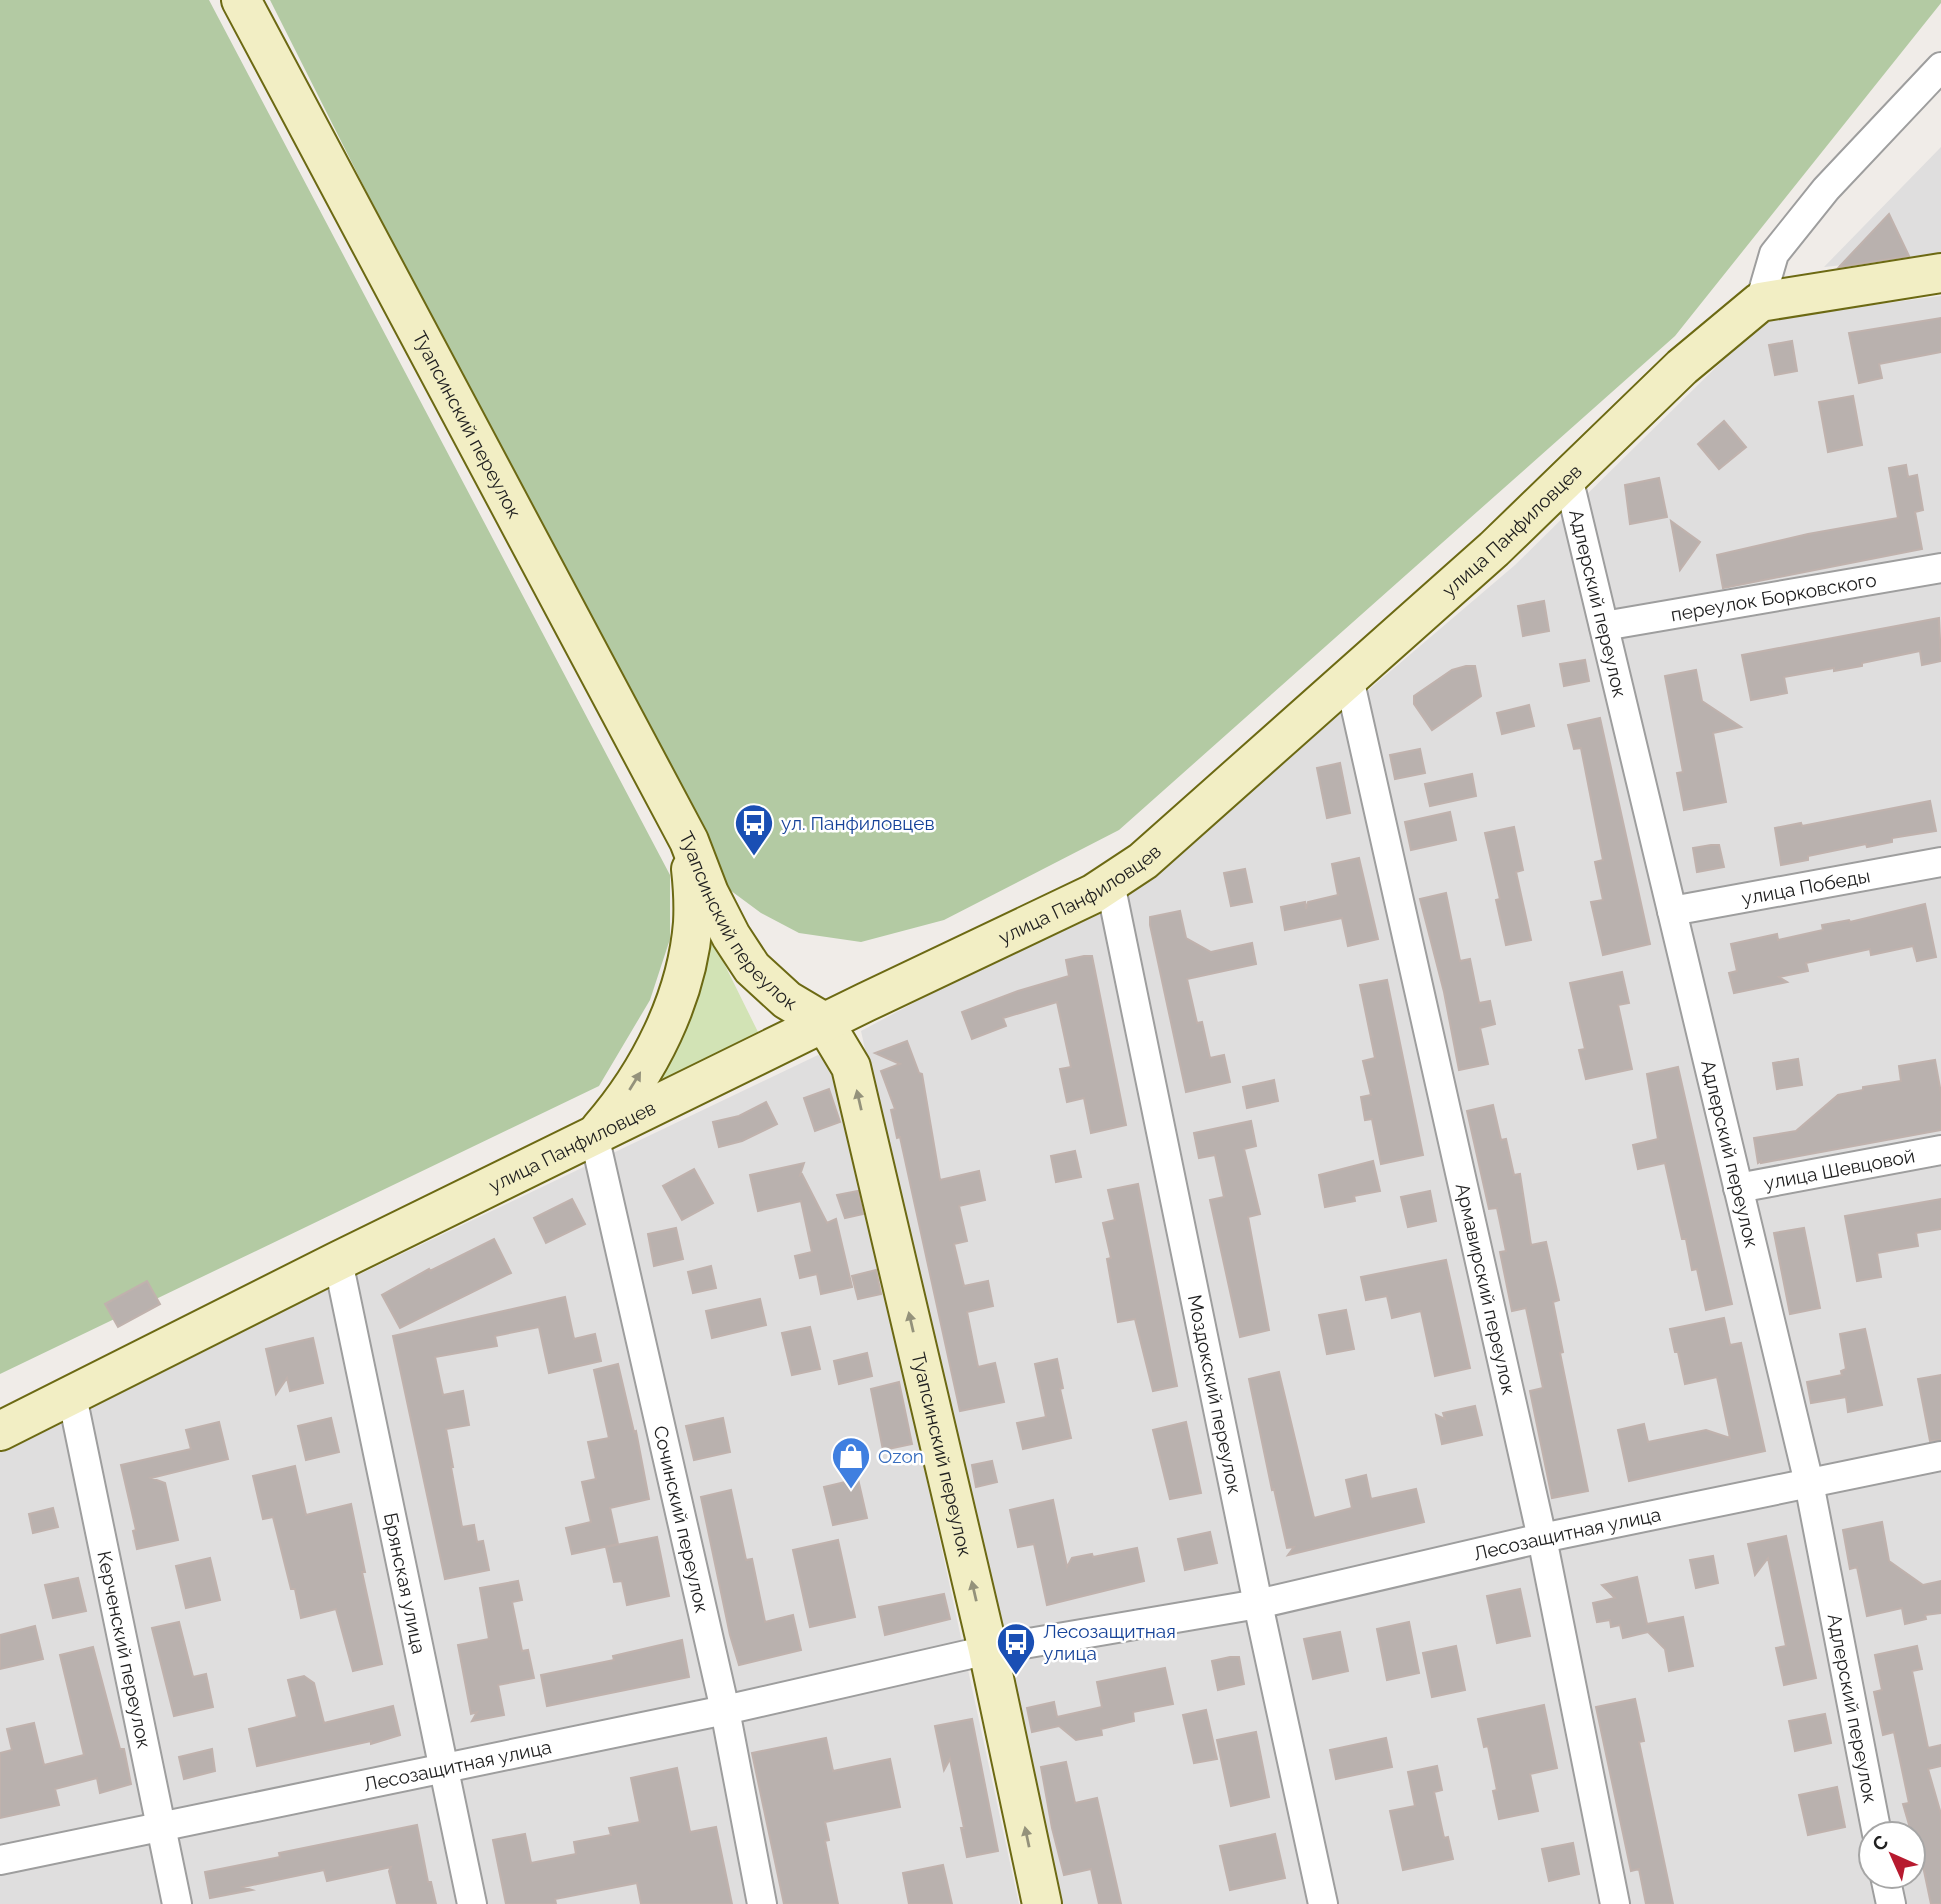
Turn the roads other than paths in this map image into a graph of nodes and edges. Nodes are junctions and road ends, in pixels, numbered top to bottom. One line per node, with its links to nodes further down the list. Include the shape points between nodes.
1 (241, 0): 9 (street, Туапсинский переулок)
2 (1941, 67): 4 (street, via 1826,189 1774,254)
3 (1941, 273): 4 (street)
4 (1760, 302): 5 (street, улица Панфиловцев, via 1682,367)
5 (1568, 477): 7 (street, Адлерский переулок); 8 (street, улица Панфиловцев)
6 (1941, 568): 7 (street, переулок Борковского)
7 (1604, 626): 12 (street, Адлерский переулок)
8 (1349, 678): 11 (street, улица Панфиловцев, via 1143,861); 22 (street, Армавирский переулок)
9 (689, 841): 13 (street, Туапсинский переулок, via 709,893 752,968 786,1000); 14 (street, one-way to 9, via 656,1047 674,1004 693,926)
10 (1941, 862): 12 (street, улица Победы)
11 (1110, 883): 13 (street, улица Панфиловцев); 23 (street, Моздокский переулок)
12 (1672, 911): 16 (street, Адлерский переулок)
13 (824, 1022): 14 (street, улица Панфиловцев); 24 (street, Туапсинский переулок, one-way to 13, via 851,1066)
14 (594, 1136): 17 (street, улица Панфиловцев); 25 (street, Сочинский переулок)
15 (1941, 1150): 16 (street, улица Шевцовой)
16 (1738, 1188): 21 (street, Адлерский переулок)
17 (338, 1261): 18 (street, улица Панфиловцев); 26 (street, Брянская улица)
18 (72, 1396): 19 (street, улица Панфиловцев); 28 (street, Керченский переулок)
19 (0, 1431)
20 (1941, 1456): 21 (street, Лесозащитная улица)
21 (1809, 1483): 22 (street, Лесозащитная улица); 27 (street, Адлерский переулок)
22 (1542, 1538): 23 (street, Лесозащитная улица); 35 (street, Армавирский переулок)
23 (1258, 1604): 24 (street, Лесозащитная улица); 34 (street, Моздокский переулок)
24 (988, 1650): 25 (street, Лесозащитная улица); 33 (street, Туапсинский переулок, one-way to 24)
25 (725, 1710): 26 (street, Лесозащитная улица); 32 (street, Сочинский переулок)
26 (444, 1769): 28 (street, Лесозащитная улица); 31 (street, Брянская улица)
27 (1874, 1820)
28 (160, 1827): 29 (street, Лесозащитная улица); 30 (street, Керченский переулок)
29 (0, 1860)
30 (177, 1904)
31 (472, 1904)
32 (762, 1904)
33 (1042, 1904)
34 (1323, 1904)
35 (1615, 1904)

